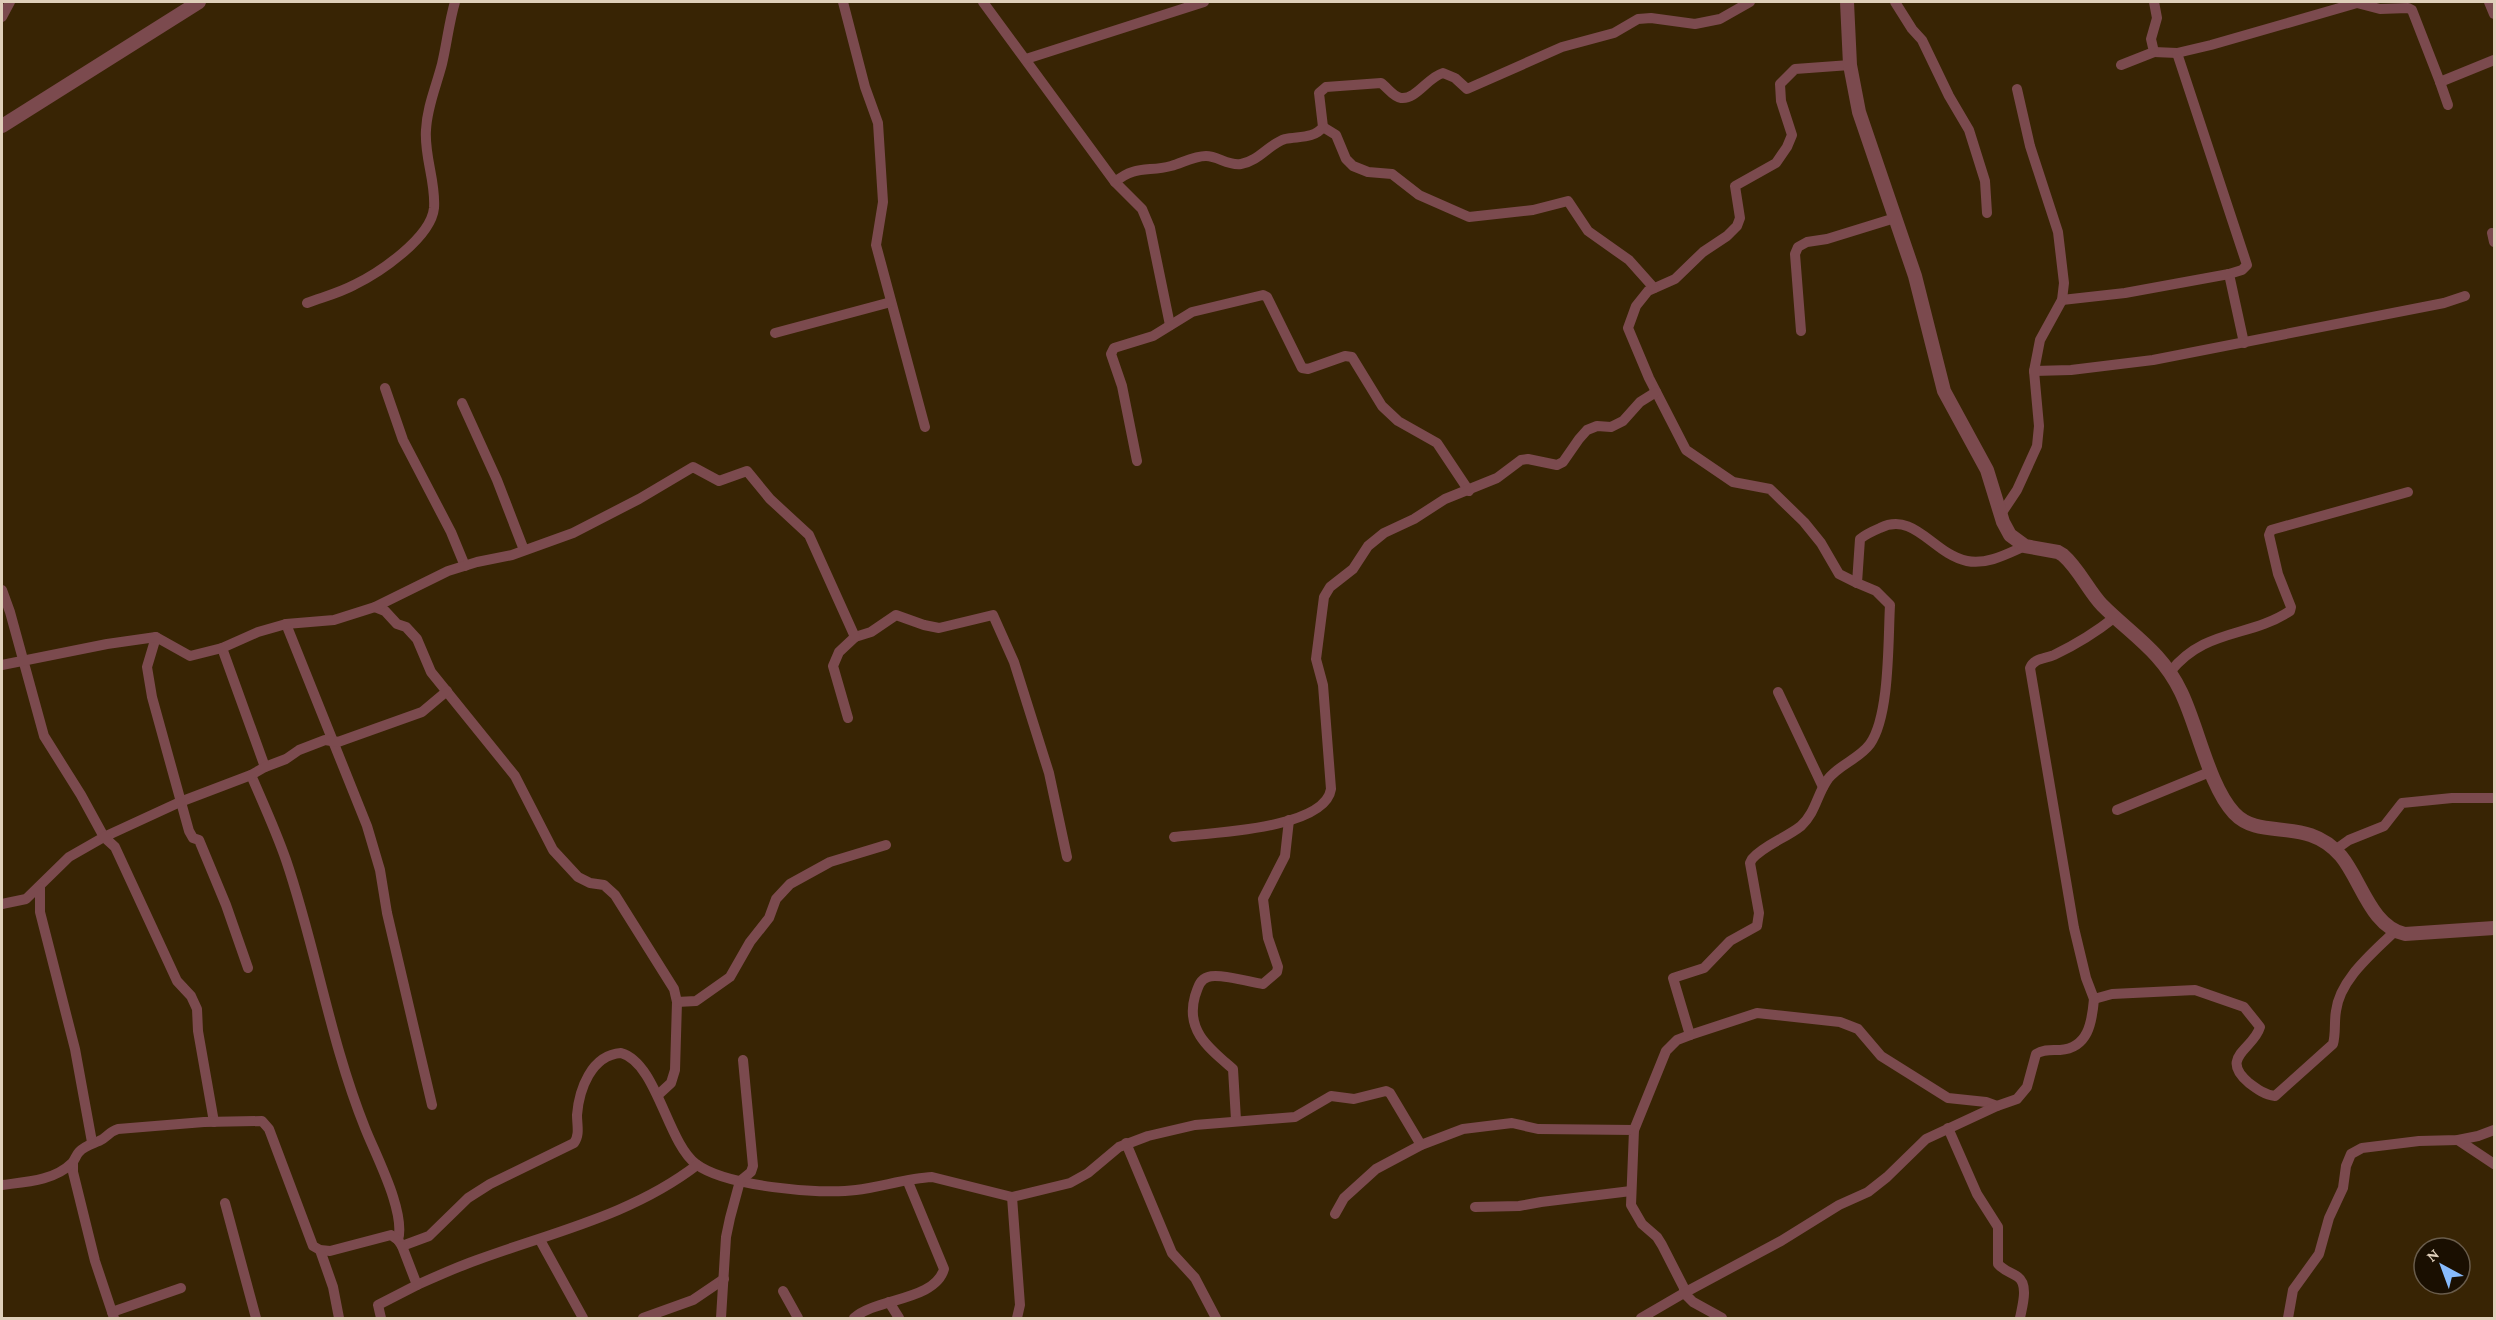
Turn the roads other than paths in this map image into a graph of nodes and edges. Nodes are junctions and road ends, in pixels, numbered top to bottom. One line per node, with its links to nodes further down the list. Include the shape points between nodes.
1 (10, 2): 13 (street)
2 (199, 2): 23 (street)
3 (455, 2): 33 (street, via 427,112 425,138 434,208 430,220 421,235 370,277)
4 (843, 2): 32 (street, via 878,123 883,202 876,245)
5 (983, 2): 16 (street)
6 (1204, 2): 16 (street)
7 (1750, 2): 24 (street, via 1720,19 1695,24 1638,19 1614,33 1562,47 1467,89 1443,73 1404,98 1381,83 1326,87 1319,93)
8 (1847, 2): 18 (street)
9 (1895, 2): 26 (street, via 1922,40 1969,130 1985,181)
10 (2154, 2): 14 (street)
11 (2489, 2): 12 (street)
12 (2494, 14)
13 (2, 17)
14 (2154, 52): 15 (street); 19 (street)
15 (2176, 53): 20 (street, via 2357,3 2379,9 2408,8 2416,16); 28 (street, via 2247,261 2242,270)
16 (1026, 59): 25 (street)
17 (2494, 60): 20 (street)
18 (1850, 65): 27 (street, via 1859,112); 29 (street, via 1796,69 1780,84 1792,135 1787,147 1776,164 1735,186 1740,218 1737,226 1676,279)
19 (2121, 65)
20 (2440, 82): 22 (street)
21 (2017, 88): 31 (street, via 2030,146 2058,232)
22 (2448, 105)
23 (2, 126)
24 (1323, 128): 25 (street, via 1315,134 1280,141 1242,164 1203,156 1130,171); 29 (street, via 1338,138 1353,166 1396,176 1419,195 1469,218 1568,201 1588,231 1629,260)
25 (1114, 182): 34 (street, via 1146,215)
26 (1987, 213)
27 (1895, 218): 35 (street, via 1798,247 1795,254); 46 (street, via 1915,276 1944,391 1987,470)
28 (2229, 274): 31 (street); 37 (street)
29 (1654, 288): 40 (street, via 1641,298 1628,327)
30 (2465, 296): 37 (street)
31 (2062, 300): 38 (street, via 2040,340)
32 (891, 302): 36 (street); 42 (street)
33 (307, 303)
34 (1170, 325): 43 (street, via 1144,340 1120,345 1111,354 1122,386); 44 (street, via 1192,312 1266,295 1302,368 1352,357 1382,406 1398,421 1437,443)
35 (1801, 331)
36 (774, 333)
37 (2244, 343): 38 (street, via 2110,366)
38 (2034, 371): 46 (street, via 2037,446)
39 (385, 388): 49 (street, via 403,440)
40 (1656, 392): 44 (street, via 1640,402 1623,422 1587,430 1563,462 1557,465 1521,460 1497,478); 50 (street, via 1691,455 1736,484 1770,489 1804,522 1839,574)
41 (462, 403): 48 (street)
42 (925, 427)
43 (1137, 461)
44 (1469, 491): 72 (street, via 1377,537 1353,569 1326,592 1316,659 1323,684 1331,792 1320,806)
45 (2408, 492): 60 (street, via 2271,530 2269,535 2290,611 2205,642 2179,660)
46 (2001, 514): 47 (street, via 2010,535)
47 (2025, 546): 50 (street, via 1984,562 1969,562 1946,553 1906,524 1890,523 1860,539); 53 (street, via 2063,555)
48 (524, 550): 49 (street); 56 (street, via 583,529 689,468 695,467 719,481 747,471 809,535)
49 (465, 566): 52 (street)
50 (1857, 583): 68 (street, via 1876,591 1890,605 1883,705 1872,741)
51 (2, 590): 58 (street)
52 (375, 607): 54 (street, via 334,620); 61 (street, via 386,611 417,639 431,672)
53 (2115, 617): 60 (street, via 2150,647); 83 (street, via 2090,637 2036,661 2031,668 2074,928)
54 (285, 624): 57 (street); 64 (street)
55 (156, 637): 57 (street, via 190,656); 58 (street); 70 (street, via 147,668)
56 (855, 637): 63 (street, via 839,652 833,666); 77 (street, via 876,630 897,615 939,628 993,615 1014,662 1049,773)
57 (222, 648): 65 (street)
58 (24, 660): 59 (street); 73 (street, via 44,736)
59 (2, 666)
60 (2170, 672): 66 (street)
61 (447, 692): 64 (street, via 422,712 338,742); 84 (street, via 515,776 553,850 578,877 604,885 615,895 672,983)
62 (1778, 692): 68 (street)
63 (848, 718)
64 (333, 740): 65 (street, via 298,750); 88 (street, via 380,870)
65 (265, 767): 67 (street)
66 (2212, 771): 71 (street); 76 (street, via 2236,816 2257,827 2313,834)
67 (251, 775): 70 (street); 111 (street, via 286,859 339,1049 393,1200 401,1230)
68 (1823, 787): 85 (street, via 1810,816 1750,863 1759,913 1756,927 1730,941 1707,966 1673,978)
69 (2494, 798): 76 (street, via 2402,803 2384,826)
70 (180, 802): 73 (street); 82 (street, via 189,831 199,840 226,905)
71 (2117, 810)
72 (1290, 820): 74 (street, via 1257,829); 90 (street, via 1285,856 1263,899 1277,972 1263,984 1206,977 1199,985 1191,1010 1197,1028 1213,1052 1233,1069)
73 (104, 837): 78 (street, via 69,857); 91 (street, via 115,846 177,981 197,1009)
74 (1174, 837)
75 (886, 845): 84 (street, via 830,862 790,884 776,899 730,977 696,1001)
76 (2335, 850): 81 (street)
77 (1067, 857)
78 (40, 887): 79 (street, via 26,898); 96 (street, via 40,912 75,1049)
79 (2, 904)
80 (2494, 928): 81 (street)
81 (2394, 932): 83 (street, via 2342,992 2333,1044 2275,1096 2262,1092 2239,1073 2238,1055 2260,1027 2244,1007 2195,990 2112,994)
82 (248, 968)
83 (2094, 999): 89 (street, via 2092,1016 2079,1045 2036,1054 2024,1094)
84 (676, 1002): 87 (street, via 673,1080)
85 (1690, 1035): 89 (street, via 1757,1013 1840,1022 1858,1029 1881,1056 1948,1098); 93 (street, via 1677,1040 1665,1052)
86 (743, 1060): 102 (street, via 753,1166)
87 (657, 1095): 101 (street, via 678,1140); 111 (street, via 628,1055 616,1053 608,1057 584,1084 574,1143 468,1198 429,1236)
88 (432, 1105)
89 (1997, 1106): 92 (street)
90 (1236, 1120): 97 (street, via 1173,1129); 98 (street, via 1295,1117 1331,1096 1354,1099 1386,1090)
91 (214, 1122): 96 (street, via 118,1129); 112 (street, via 266,1124 310,1242)
92 (1948, 1128): 117 (street, via 1926,1139 1868,1192); 133 (street, via 1981,1201 1998,1227 1998,1264 2023,1283)
93 (1634, 1130): 98 (street, via 1538,1129 1498,1124 1463,1129); 105 (street)
94 (2494, 1130): 95 (street)
95 (2458, 1140): 100 (street); 134 (street, via 2373,1146 2351,1154 2319,1254 2293,1290)
96 (92, 1142): 99 (street)
97 (1126, 1143): 106 (street, via 1070,1183); 130 (street, via 1172,1252 1195,1278)
98 (1421, 1145): 109 (street, via 1376,1169 1344,1198)
99 (73, 1163): 104 (street, via 41,1180); 119 (street, via 95,1261)
100 (2494, 1164)
101 (697, 1165): 102 (street); 110 (street, via 632,1205)
102 (740, 1181): 103 (street, via 824,1192); 113 (street, via 726,1237)
103 (908, 1182): 106 (street, via 932,1177); 118 (street, via 944,1269 937,1281 910,1298)
104 (2, 1185)
105 (1632, 1191): 108 (street, via 1520,1206); 117 (street, via 1635,1214 1662,1245)
106 (1012, 1197): 129 (street, via 1020,1305)
107 (225, 1203): 120 (street)
108 (1475, 1207)
109 (1335, 1214)
110 (540, 1240): 114 (street, via 476,1260); 123 (street)
111 (400, 1243): 112 (street, via 387,1236 330,1251); 114 (street)
112 (320, 1250): 121 (street)
113 (724, 1279): 124 (street, via 693,1300); 125 (street)
114 (417, 1285): 122 (street, via 378,1305)
115 (181, 1288): 119 (street)
116 (783, 1291): 126 (street)
117 (1684, 1293): 131 (street); 132 (street)
118 (889, 1302): 127 (street, via 868,1308); 128 (street)
119 (113, 1315)
120 (256, 1318)
121 (339, 1318)
122 (381, 1318)
123 (583, 1318)
124 (643, 1318)
125 (721, 1318)
126 (798, 1318)
127 (854, 1318)
128 (899, 1318)
129 (1017, 1318)
130 (1216, 1318)
131 (1641, 1318)
132 (1722, 1318)
133 (2020, 1318)
134 (2288, 1318)

